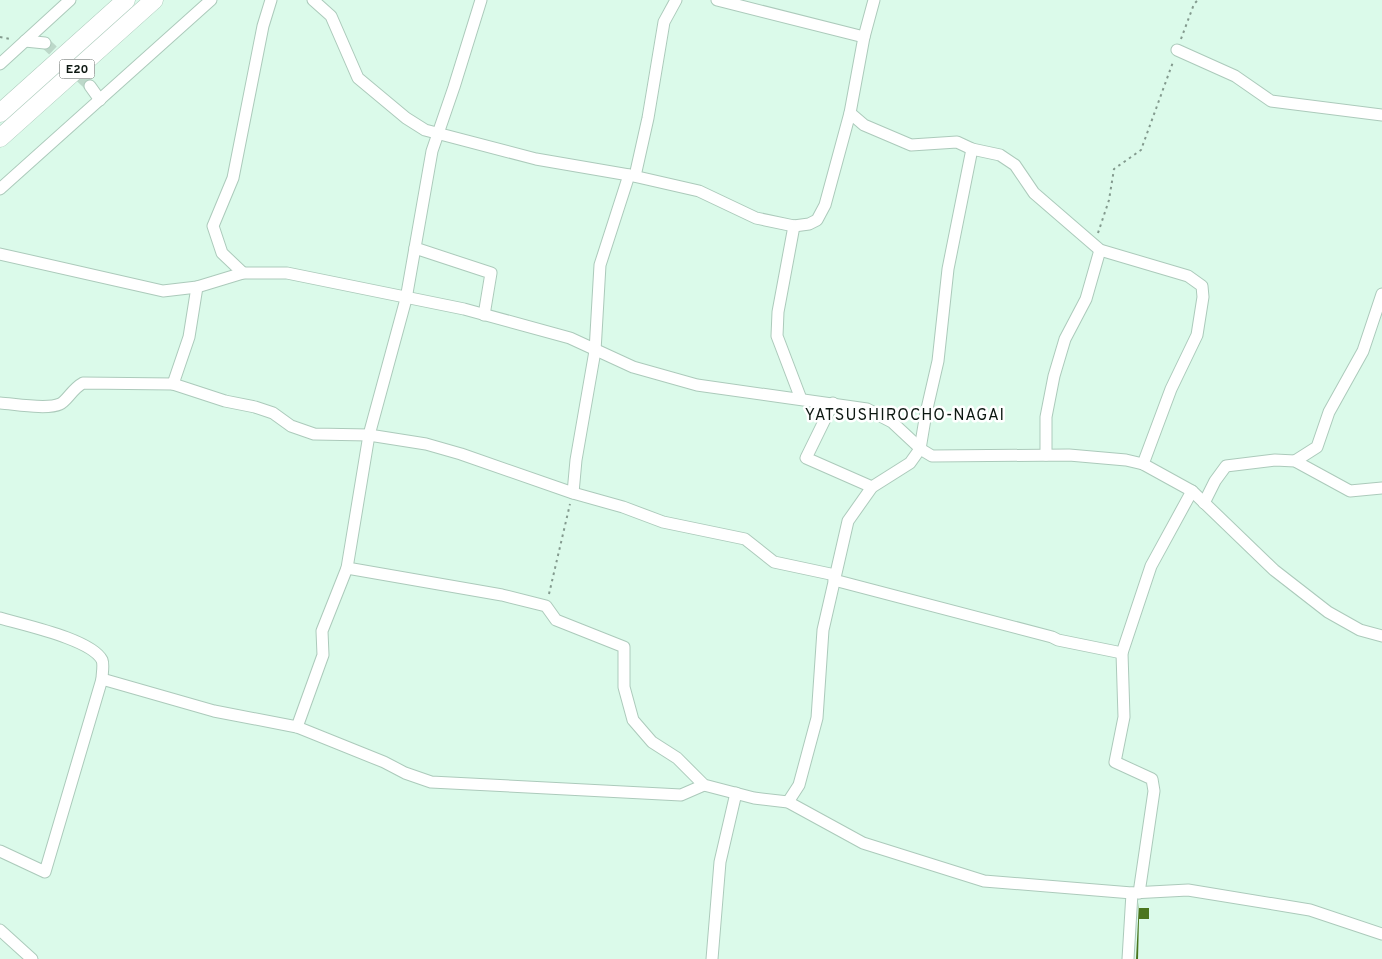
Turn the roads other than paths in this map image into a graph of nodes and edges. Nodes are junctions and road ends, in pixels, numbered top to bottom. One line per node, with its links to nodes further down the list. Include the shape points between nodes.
1 (70, 0): 12 (street)
2 (126, 0): 18 (highway, E20)
3 (154, 0): 22 (highway, E20)
4 (211, 0): 17 (street)
5 (271, 0): 30 (street, via 233,178 213,226 222,253)
6 (313, 0): 21 (street, via 331,16 358,78 406,118 426,130)
7 (481, 0): 21 (street)
8 (676, 0): 24 (street, via 664,22 648,118)
9 (717, 0): 11 (street)
10 (874, 0): 11 (street)
11 (864, 37): 19 (street)
12 (25, 41): 13 (street); 15 (street)
13 (45, 43)
14 (1177, 50): 20 (street, via 1235,76 1271,101)
15 (0, 64)
16 (90, 86): 17 (street)
17 (100, 100): 25 (street)
18 (0, 113)
19 (850, 113): 23 (street, via 864,125 911,145 957,142); 26 (street, via 821,212 817,220)
20 (1382, 115)
21 (437, 132): 24 (street, via 536,159); 28 (street)
22 (0, 138)
23 (972, 149): 27 (street, via 1000,155 1015,164 1034,193); 41 (street, via 948,269 942,340)
24 (632, 176): 26 (street, via 698,191 756,218); 35 (street, via 600,265)
25 (0, 189)
26 (794, 226): 37 (street, via 778,312 777,336)
27 (1098, 246): 42 (street, via 1086,299 1065,339 1054,376 1046,417); 44 (street, via 1188,276 1202,286 1198,335 1171,389)
28 (415, 248): 33 (street); 34 (street, via 491,272)
29 (0, 255): 31 (street, via 163,291)
30 (243, 273): 31 (street); 33 (street, via 287,273)
31 (197, 287): 36 (street, via 189,337)
32 (1382, 294): 43 (street, via 1363,351 1329,412 1317,447)
33 (406, 299): 34 (street); 40 (street)
34 (484, 315): 35 (street, via 570,338)
35 (595, 351): 37 (street, via 633,367 697,385); 48 (street)
36 (173, 384): 38 (street, via 83,383 74,388 62,404); 40 (street, via 273,413 291,426 314,434)
37 (801, 399): 39 (street)
38 (0, 403)
39 (833, 403): 41 (street, via 867,409 892,422); 45 (street, via 806,458)
40 (370, 434): 48 (street, via 461,454); 50 (street)
41 (920, 449): 42 (street, via 932,456); 45 (street, via 910,463)
42 (1046, 454): 44 (street)
43 (1295, 461): 46 (street, via 1350,491); 49 (street, via 1226,466)
44 (1143, 464): 47 (street)
45 (872, 487): 51 (street, via 848,521)
46 (1382, 488)
47 (1192, 491): 49 (street); 54 (street, via 1151,566)
48 (573, 494): 51 (street, via 663,522 746,539 774,562)
49 (1204, 503): 53 (street, via 1274,570 1328,612 1360,630)
50 (347, 568): 56 (street, via 322,631 322,655); 57 (street, via 502,595 546,606 556,620 624,648 624,687 633,720 652,742 678,758)
51 (835, 577): 54 (street, via 1058,640); 59 (street, via 823,630 817,718 799,785)
52 (0, 618): 55 (street, via 75,640 103,662)
53 (1382, 636)
54 (1122, 653): 61 (street, via 1124,718 1115,762 1152,779 1154,791)
55 (102, 679): 56 (street, via 214,711); 60 (street, via 45,872)
56 (298, 727): 57 (street, via 431,782 681,795)
57 (704, 785): 58 (street)
58 (736, 793): 59 (street); 65 (street, via 720,862)
59 (788, 802): 61 (street, via 863,843 984,881)
60 (0, 852)
61 (1135, 893): 63 (street, via 1188,890 1310,910); 66 (street)
62 (0, 930): 64 (street)
63 (1382, 934)
64 (32, 959)
65 (712, 959)
66 (1128, 959)

